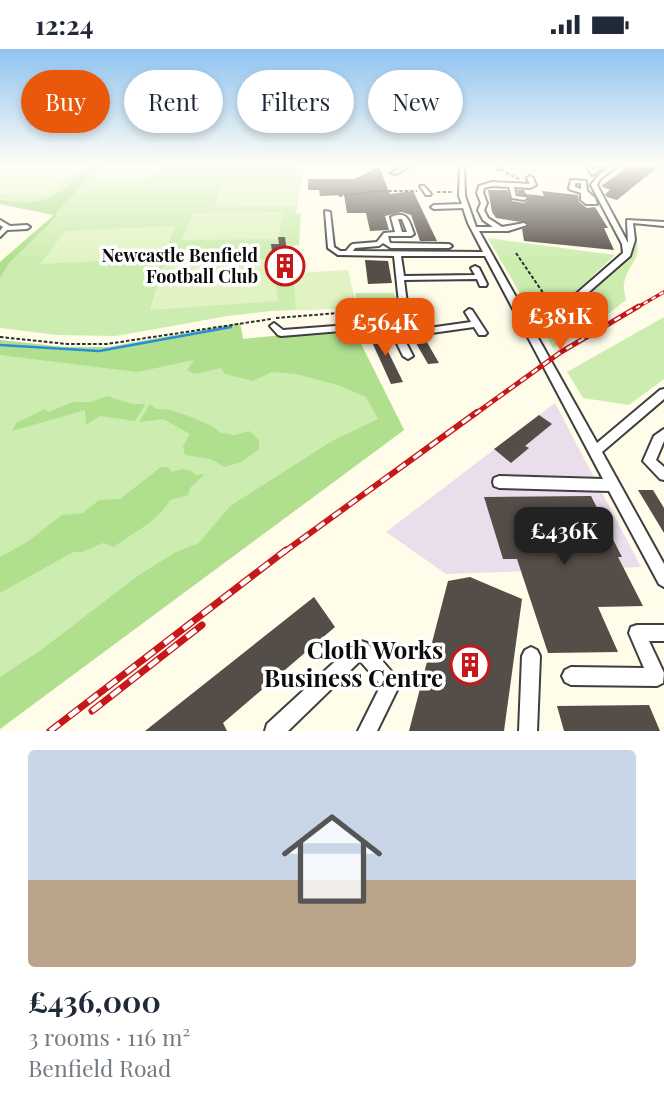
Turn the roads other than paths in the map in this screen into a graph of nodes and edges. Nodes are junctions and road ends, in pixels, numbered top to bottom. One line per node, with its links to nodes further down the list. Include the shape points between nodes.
1 (462, 197): 6 (street)
2 (481, 197): 14 (street, via 484,217)
3 (514, 197): 5 (street)
4 (601, 197): 25 (street)
5 (524, 198)
6 (464, 206): 7 (street); 13 (street)
7 (434, 207)
8 (328, 213): 22 (street, via 333,254)
9 (0, 222): 12 (street)
10 (664, 224): 25 (street, via 629,221 632,240)
11 (26, 227): 12 (street)
12 (6, 228): 16 (street)
13 (474, 229): 14 (street); 24 (street)
14 (501, 229): 14 (street, via 521,226)
15 (399, 234): 17 (street)
16 (0, 235)
17 (384, 237): 18 (street); 21 (street)
18 (374, 246): 21 (street); 22 (street, via 353,246)
19 (427, 246): 20 (street); 21 (street); 23 (street)
20 (449, 246)
21 (396, 249): 22 (street); 23 (street); 27 (street)
22 (348, 254)
23 (430, 254): 24 (street)
24 (488, 254): 29 (street)
25 (628, 254): 29 (street, via 552,319)
26 (479, 277): 27 (street)
27 (401, 278): 30 (street, via 403,303)
28 (469, 311): 32 (street, via 480,329)
29 (523, 318): 36 (street)
30 (392, 324): 31 (street, via 281,333); 32 (street)
31 (274, 326)
32 (398, 335): 33 (street)
33 (408, 356)
34 (664, 393): 36 (street)
35 (664, 434): 37 (street, via 649,461)
36 (595, 451): 39 (street)
37 (664, 475)
38 (499, 482): 39 (street)
39 (614, 485): 40 (street)
40 (664, 579)
41 (664, 633): 43 (street, via 637,633 657,677)
42 (531, 656): 46 (street)
43 (571, 676)
44 (274, 731): 45 (street, via 360,649 391,684)
45 (367, 731)
46 (528, 731)

